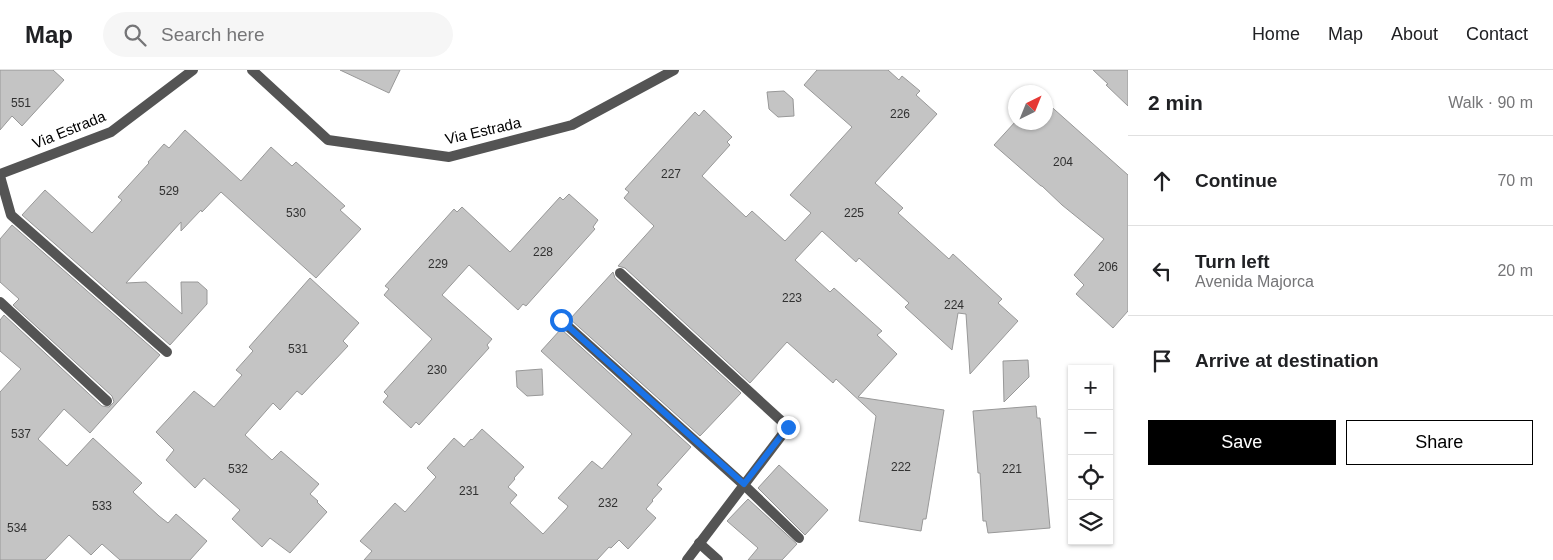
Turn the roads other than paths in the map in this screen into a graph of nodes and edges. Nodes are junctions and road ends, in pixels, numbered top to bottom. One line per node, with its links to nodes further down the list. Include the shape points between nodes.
1 (193, 70): 4 (street, Via Estrada, via 111,132)
2 (252, 70): 3 (street, Via Estrada, via 328,140 449,157 572,125)
3 (674, 70)
4 (0, 175): 8 (street, via 11,215)
5 (620, 273): 10 (street, via 788,427)
6 (0, 302): 9 (street)
7 (561, 320): 10 (street)
8 (167, 352)
9 (107, 401)
10 (744, 484): 11 (street); 12 (street)
11 (800, 538)
12 (700, 543): 13 (street); 14 (street)
13 (686, 560)
14 (718, 560)

